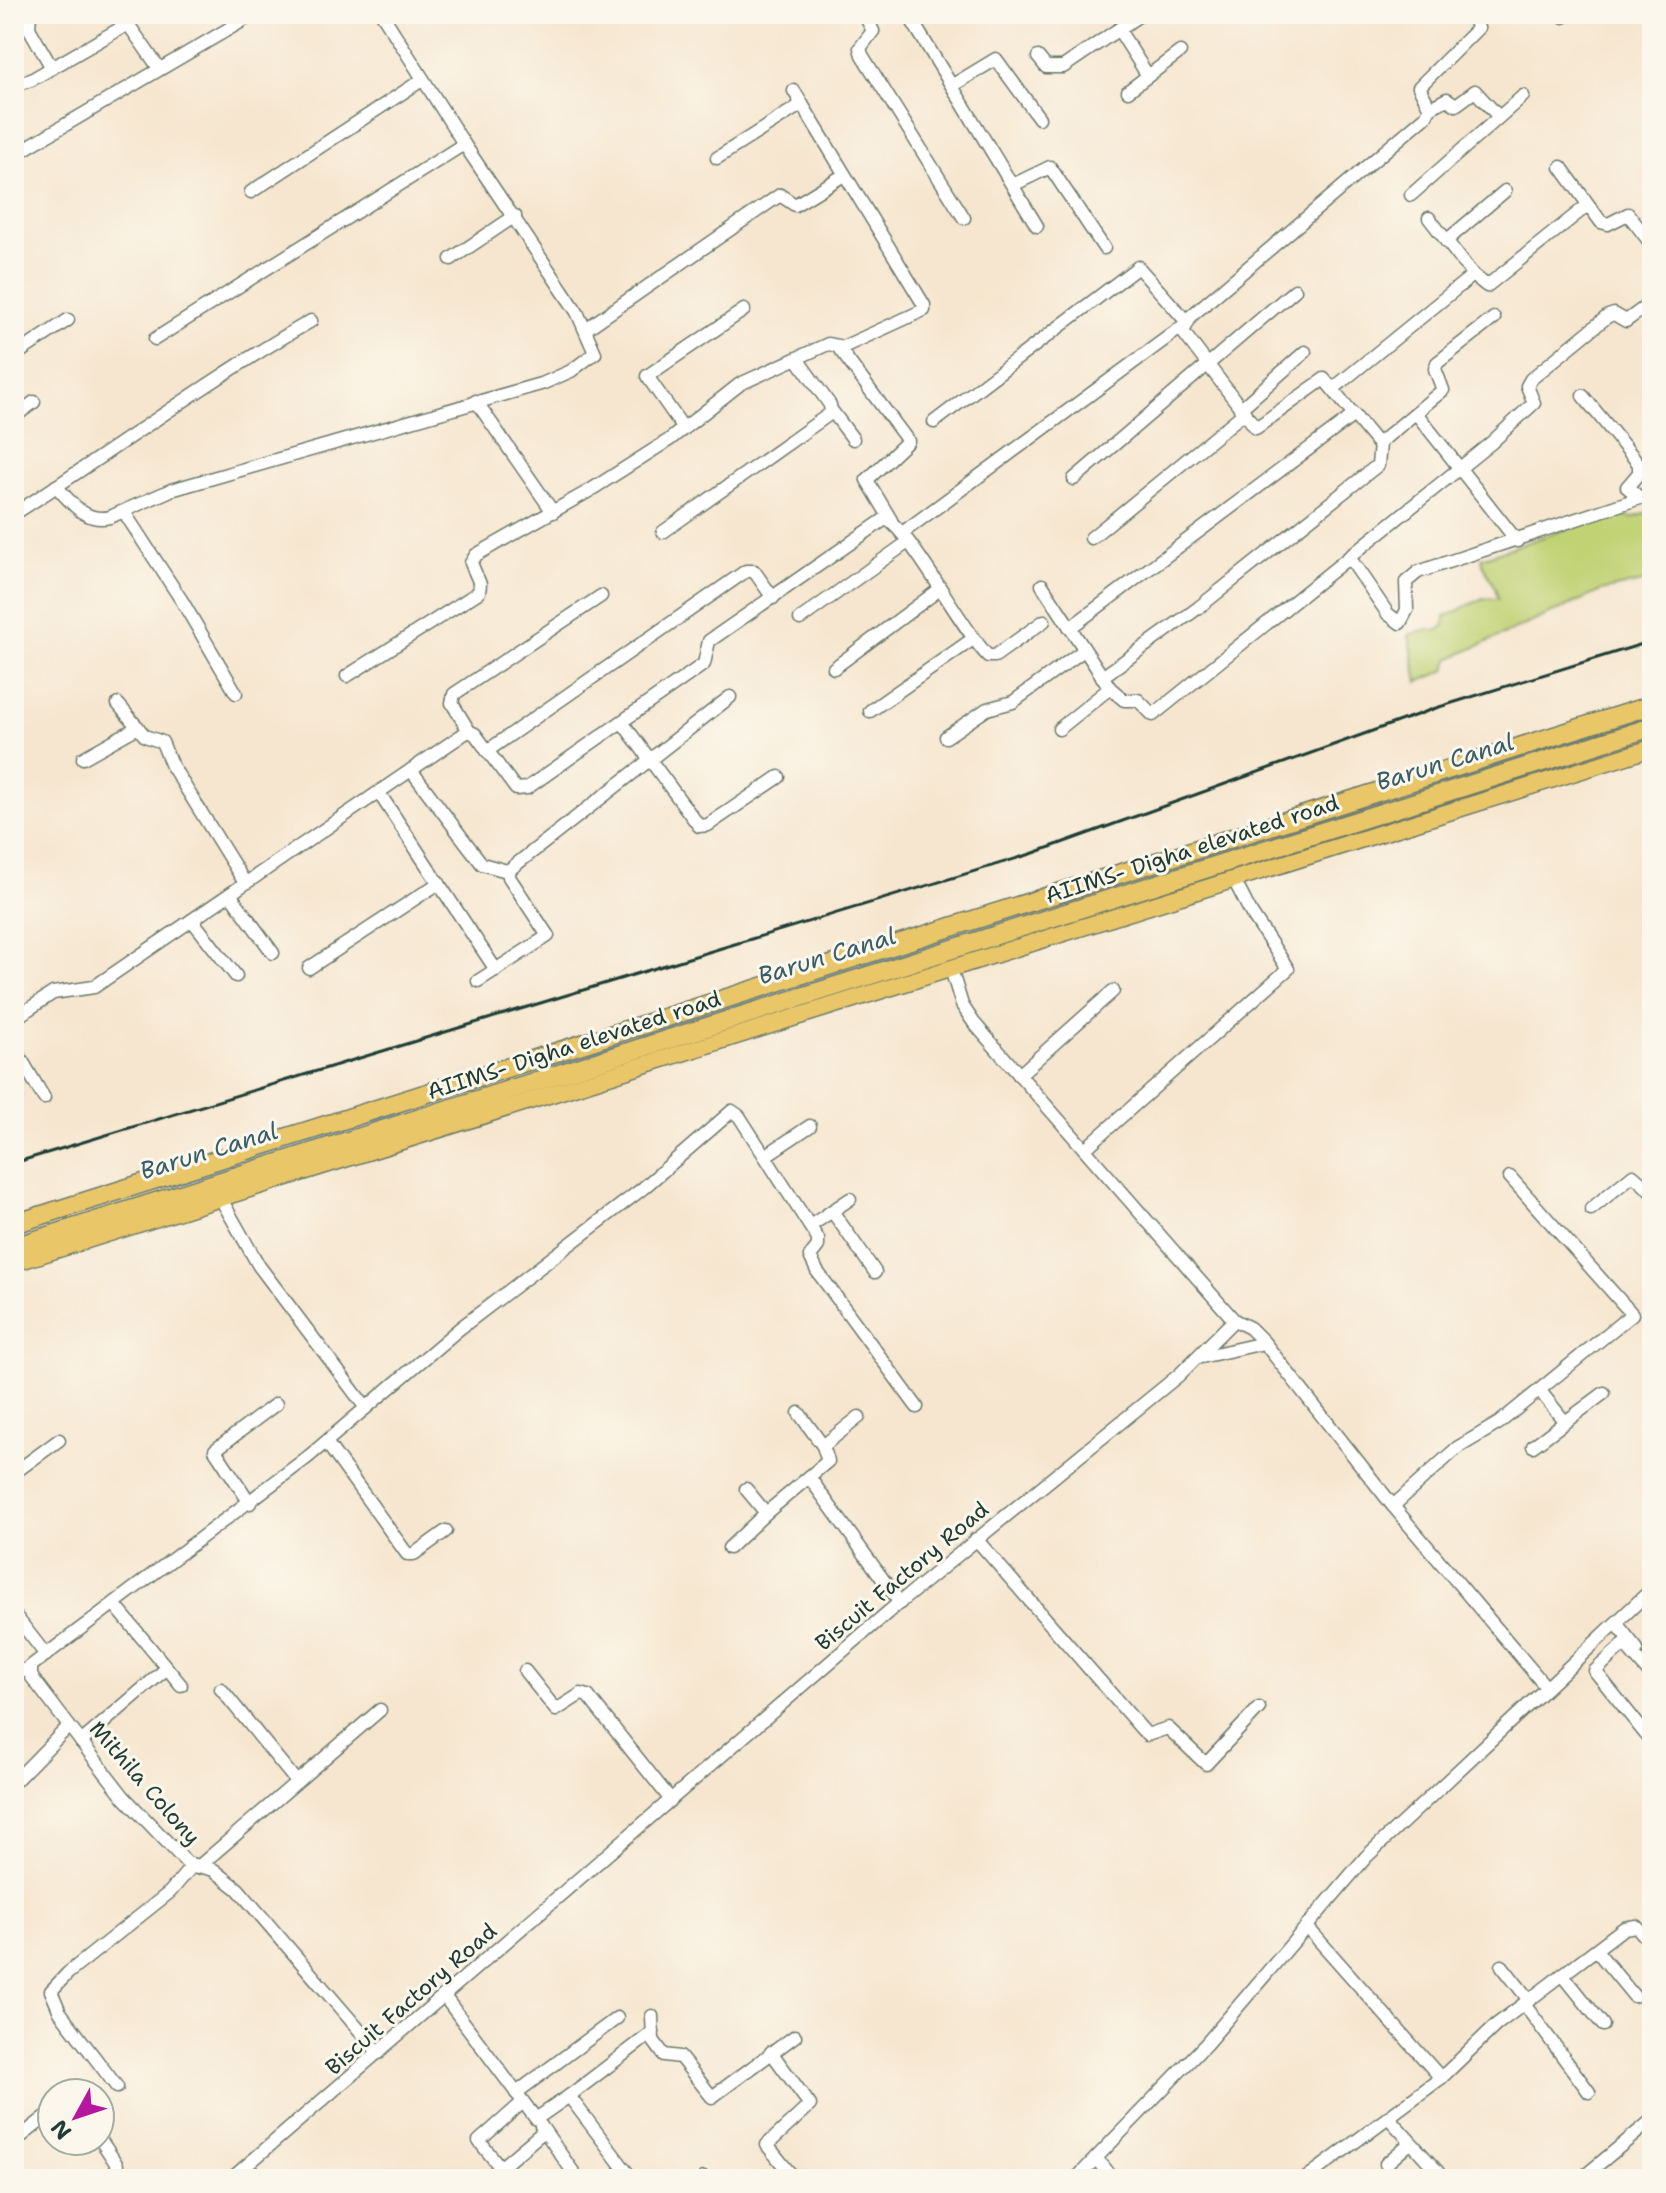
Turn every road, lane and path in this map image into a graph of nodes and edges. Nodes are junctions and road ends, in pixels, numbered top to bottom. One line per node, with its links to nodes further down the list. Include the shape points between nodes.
1 (30, 14): 12 (street, via 29,28)
2 (254, 14): 13 (street)
3 (382, 14): 15 (street)
4 (864, 14): 36 (street, via 873,31 860,48 862,55)
5 (908, 14): 17 (street)
6 (1141, 14): 9 (street)
7 (1471, 14): 22 (street, via 1478,28 1419,87)
8 (126, 19): 12 (street); 13 (street)
9 (1119, 30): 11 (street, via 1063,67 1046,67); 14 (street)
10 (1180, 52): 14 (street)
11 (1038, 57)
12 (52, 68): 16 (street)
13 (159, 68): 26 (street)
14 (1148, 76): 19 (street)
15 (422, 80): 25 (street); 32 (street)
16 (14, 85)
17 (953, 85): 24 (street, via 996,59); 30 (street)
18 (794, 91): 21 (street)
19 (1128, 91)
20 (1523, 96): 23 (street)
21 (802, 104): 27 (street); 29 (street)
22 (1430, 108): 23 (street, via 1447,99 1456,105 1475,91); 50 (street)
23 (1499, 117): 33 (street)
24 (1039, 118)
25 (464, 144): 35 (street); 52 (street)
26 (14, 155)
27 (717, 158)
28 (1561, 167): 34 (street)
29 (844, 175): 51 (street, via 795,205 780,195); 53 (street, via 925,308)
30 (1013, 185): 38 (street); 41 (street, via 1050,167)
31 (1505, 191): 39 (street)
32 (251, 192)
33 (1411, 195)
34 (1588, 205): 40 (street, via 1606,224 1628,214); 43 (street, via 1490,284 1483,285)
35 (515, 216): 42 (street); 51 (street)
36 (964, 218)
37 (1429, 218): 39 (street)
38 (1037, 226)
39 (1446, 241): 43 (street)
40 (1652, 245)
41 (1104, 248)
42 (451, 259)
43 (1473, 275): 58 (street)
44 (1295, 290): 57 (street)
45 (1652, 302): 71 (street, via 1626,321 1608,316 1531,379 1527,386 1533,405)
46 (744, 310): 68 (street, via 647,376)
47 (1494, 318): 64 (street, via 1437,363 1443,390)
48 (68, 320): 55 (street)
49 (311, 321): 73 (street, via 233,365)
50 (1185, 324): 57 (street, via 1185,338); 67 (street, via 1138,267); 80 (street)
51 (586, 329): 60 (street, via 595,353 571,371)
52 (155, 339)
53 (838, 347): 56 (street, via 828,344); 78 (street, via 908,441 867,480)
54 (1305, 352): 63 (street)
55 (14, 356)
56 (798, 360): 62 (street); 68 (street, via 740,384)
57 (1208, 367): 63 (street); 72 (street)
58 (1334, 388): 63 (street, via 1321,379 1260,428); 65 (street)
59 (1583, 396): 74 (street, via 1639,464 1639,473 1627,487)
60 (476, 401): 75 (street, via 164,492); 76 (street)
61 (34, 402): 66 (street)
62 (832, 411): 69 (street); 79 (street)
63 (1242, 411): 81 (street)
64 (1416, 413): 70 (street); 71 (street)
65 (1354, 415): 70 (street); 90 (street)
66 (14, 417)
67 (934, 422)
68 (684, 429): 76 (street)
69 (853, 439)
70 (1380, 444): 95 (street, via 1378,465)
71 (1459, 470): 82 (street); 83 (street)
72 (1074, 479)
73 (56, 486): 75 (street, via 92,518); 77 (street)
74 (1646, 496): 82 (street)
75 (124, 512): 96 (street)
76 (553, 512): 94 (street, via 473,557 481,587 477,594)
77 (14, 514)
78 (891, 520): 80 (street); 87 (street, via 883,520)
79 (663, 532)
80 (905, 537): 85 (street); 88 (street)
81 (1091, 538)
82 (1517, 541): 83 (street, via 1413,576 1405,587 1407,610 1400,623)
83 (1349, 557): 95 (street, via 1153,715 1138,700 1124,700)
84 (1042, 585): 90 (street)
85 (940, 589): 91 (street); 93 (street)
86 (601, 596): 105 (street, via 452,696)
87 (773, 598): 101 (street, via 709,641 704,664); 108 (street, via 754,571 746,571)
88 (800, 619)
89 (1044, 621): 91 (street, via 992,657)
90 (1070, 628): 92 (street)
91 (973, 639): 100 (street)
92 (1084, 650): 95 (street); 106 (street, via 1013,702 987,709)
93 (834, 668)
94 (347, 676)
95 (1106, 682): 104 (street)
96 (236, 693)
97 (730, 697): 110 (street)
98 (118, 704): 102 (street)
99 (1652, 705): 140 (highway, AIIMS- Digha elevated road)
100 (870, 711)
101 (622, 722): 108 (street, via 524,790 516,789); 110 (street)
102 (138, 727): 109 (street); 116 (street, via 148,738 162,742)
103 (1652, 727): 142 (highway, AIIMS- Digha elevated road)
104 (1059, 729)
105 (469, 731): 108 (street); 111 (street)
106 (946, 737)
107 (1652, 748): 115 (main road)
108 (487, 751)
109 (83, 758)
110 (651, 759): 112 (street, via 702,827); 114 (street)
111 (411, 770): 113 (street); 114 (street, via 482,864)
112 (779, 777)
113 (379, 793): 116 (street); 117 (street)
114 (507, 871): 123 (street, via 548,936)
115 (1233, 878): 122 (main road); 132 (street, via 1289,968)
116 (245, 883): 118 (street)
117 (439, 883): 121 (street); 123 (street)
118 (230, 894): 119 (street); 120 (street)
119 (192, 920): 124 (street); 127 (street, via 94,987 53,993)
120 (273, 953)
121 (309, 968)
122 (951, 969): 129 (street, via 966,1012); 136 (main road)
123 (496, 970): 125 (street)
124 (236, 976)
125 (478, 981)
126 (1113, 991): 129 (street)
127 (14, 1019)
128 (14, 1047): 130 (street)
129 (1019, 1075): 132 (street)
130 (44, 1098)
131 (810, 1126): 133 (street)
132 (1086, 1148): 145 (street)
133 (765, 1156): 141 (street); 152 (street, via 732,1111)
134 (1510, 1177): 148 (street, via 1632,1314)
135 (1652, 1192): 138 (street, via 1633,1175)
136 (221, 1199): 143 (main road); 152 (street, via 259,1266)
137 (850, 1199): 139 (street)
138 (1591, 1209)
139 (832, 1211): 141 (street); 144 (street)
140 (14, 1224)
141 (810, 1226): 151 (street, via 819,1243 810,1261)
142 (14, 1247)
143 (14, 1263)
144 (875, 1272)
145 (1234, 1320): 146 (street); 147 (street, Biscuit Factory Road)
146 (1264, 1343): 147 (street); 164 (street)
147 (1197, 1358): 167 (street, Biscuit Factory Road)
148 (1540, 1391): 155 (street); 164 (street, via 1457,1448)
149 (1604, 1393): 155 (street)
150 (276, 1404): 163 (street, via 215,1450)
151 (917, 1407)
152 (366, 1408): 157 (street)
153 (799, 1413): 158 (street)
154 (859, 1417): 158 (street)
155 (1565, 1422): 159 (street)
156 (59, 1440): 160 (street)
157 (326, 1442): 163 (street); 166 (street, via 407,1554)
158 (823, 1446): 161 (street, via 829,1460)
159 (1533, 1446)
160 (14, 1473)
161 (809, 1477): 165 (street); 170 (street)
162 (746, 1489): 165 (street)
163 (250, 1503): 171 (street)
164 (1393, 1506): 184 (street)
165 (766, 1513): 168 (street)
166 (446, 1531)
167 (976, 1539): 170 (street, Biscuit Factory Road); 186 (street, via 1147,1735 1168,1728 1206,1764)
168 (729, 1548)
169 (1652, 1589): 173 (street)
170 (900, 1603): 193 (street, Biscuit Factory Road)
171 (114, 1604): 175 (street); 179 (street)
172 (14, 1614): 175 (street)
173 (1616, 1623): 174 (street); 177 (street)
174 (1594, 1642): 176 (street); 184 (street)
175 (46, 1655): 178 (street)
176 (1607, 1657): 182 (street, via 1624,1644); 190 (street, via 1596,1674)
177 (1652, 1667)
178 (29, 1668): 181 (street); 188 (street)
179 (167, 1668): 183 (street); 189 (street)
180 (525, 1671): 193 (street, via 556,1710 581,1694 588,1696)
181 (14, 1675)
182 (1652, 1676)
183 (181, 1685)
184 (1546, 1687): 195 (street, via 1366,1857)
185 (221, 1689): 191 (street)
186 (1259, 1708)
187 (380, 1710): 191 (street)
188 (69, 1726): 189 (street, Mithila Colony); 192 (street, Mithila Colony)
189 (81, 1742): 194 (street, Mithila Colony, via 124,1797)
190 (1652, 1742)
191 (296, 1781): 194 (street)
192 (14, 1782)
193 (671, 1800): 200 (street, Biscuit Factory Road)
194 (195, 1867): 209 (street, Mithila Colony, via 214,1870 231,1881); 211 (street, via 51,1991 60,2012)
195 (1308, 1928): 210 (street); 223 (street)
196 (1652, 1944): 197 (street, via 1633,1925)
197 (1596, 1950): 199 (street); 201 (street)
198 (1502, 1966): 202 (street)
199 (1563, 1975): 202 (street); 205 (street)
200 (444, 1996): 209 (street, Biscuit Factory Road); 214 (street)
201 (1634, 1996)
202 (1527, 2002): 210 (street); 212 (street)
203 (652, 2016): 206 (street)
204 (617, 2018): 214 (street)
205 (1603, 2025)
206 (653, 2032): 208 (street, via 663,2053 680,2057 712,2097); 213 (street)
207 (795, 2036): 208 (street)
208 (771, 2052): 226 (street, via 810,2105 767,2145)
209 (379, 2053): 228 (street, Biscuit Factory Road)
210 (1441, 2078): 215 (street)
211 (117, 2087)
212 (1589, 2092)
213 (569, 2096): 216 (street); 231 (street)
214 (520, 2098): 216 (street); 225 (street, via 480,2139)
215 (1388, 2117): 221 (street); 234 (street)
216 (536, 2119): 219 (street)
217 (1652, 2120): 236 (street)
218 (36, 2125): 220 (street)
219 (544, 2131): 225 (street); 230 (street)
220 (14, 2142)
221 (1410, 2143): 224 (street); 235 (street)
222 (112, 2157): 227 (street)
223 (1096, 2158): 232 (street); 233 (street)
224 (1386, 2164)
225 (501, 2168): 229 (street)
226 (787, 2176)
227 (116, 2179)
228 (231, 2179)
229 (487, 2179)
230 (578, 2179)
231 (632, 2179)
232 (1076, 2179)
233 (1112, 2179)
234 (1305, 2179)
235 (1439, 2179)
236 (1581, 2179)

